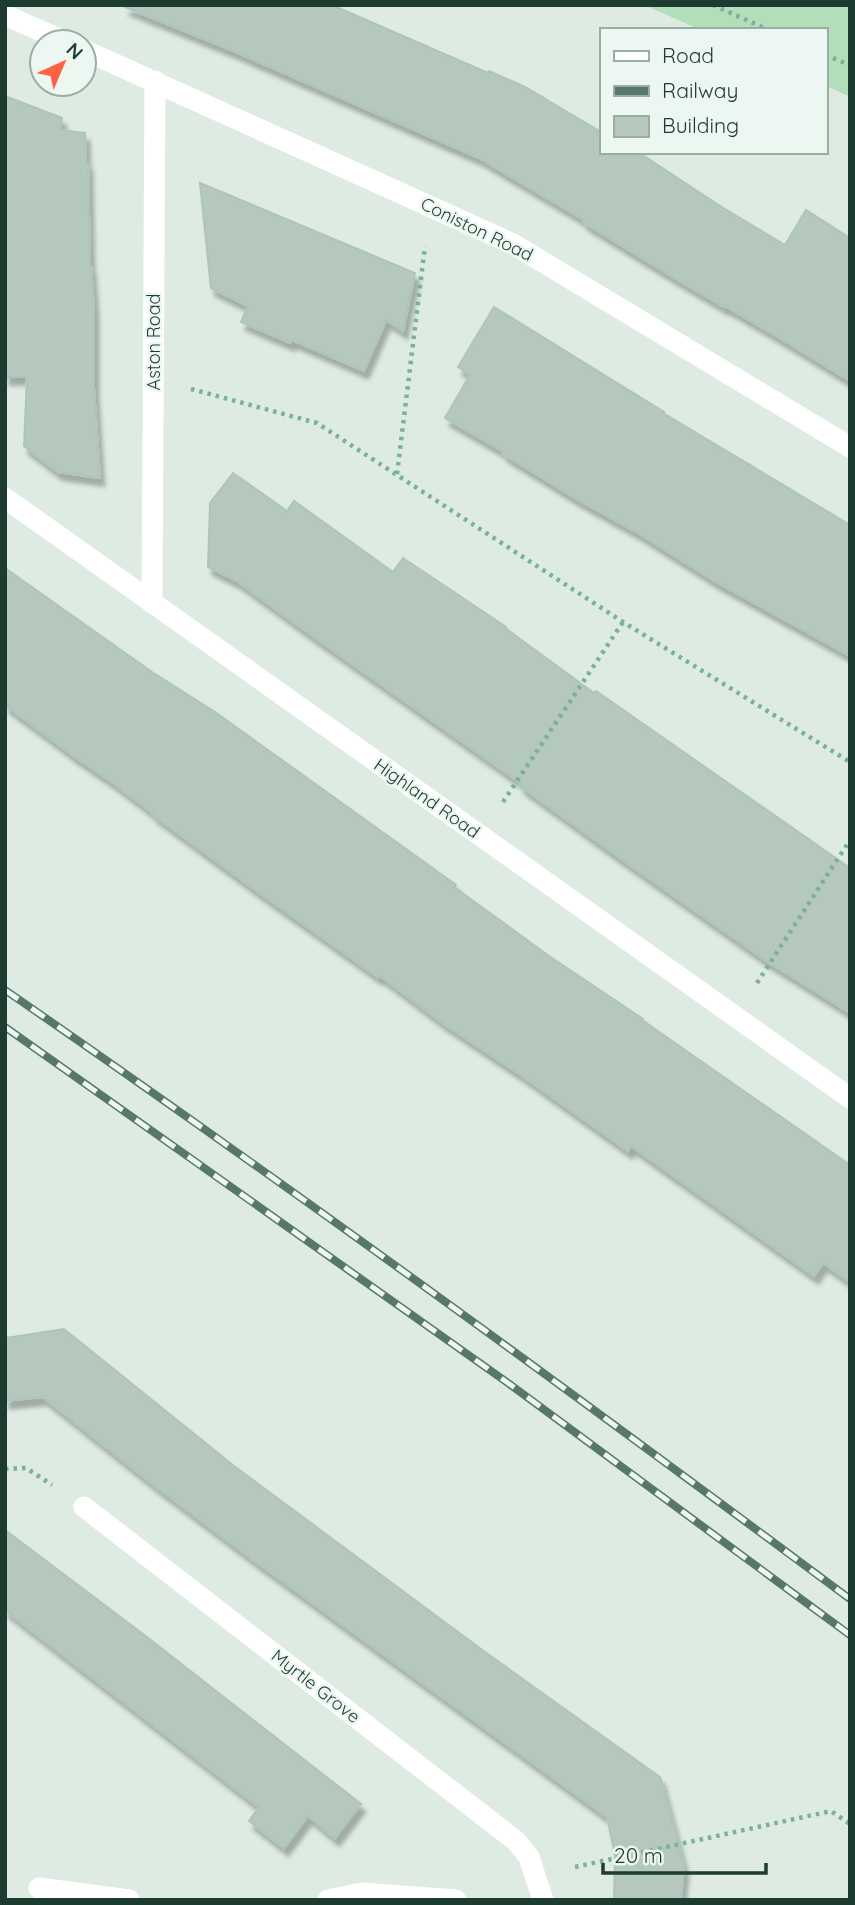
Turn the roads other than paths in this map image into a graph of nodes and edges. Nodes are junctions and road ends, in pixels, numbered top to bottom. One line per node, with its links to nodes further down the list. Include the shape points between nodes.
1 (5, 15): 2 (street)
2 (34, 28)
3 (98, 56): 4 (street, Coniston Road)
4 (155, 81): 5 (street, Coniston Road, via 513,244); 7 (street, Aston Road)
5 (850, 447)
6 (5, 498): 7 (street, Highland Road)
7 (152, 603): 8 (street, Highland Road)
8 (850, 1098)
9 (85, 1507): 14 (street, Myrtle Grove, via 516,1842 529,1857)
10 (39, 1888): 11 (street)
11 (129, 1900)
12 (328, 1900): 13 (street, via 362,1893)
13 (456, 1900)
14 (543, 1900)

